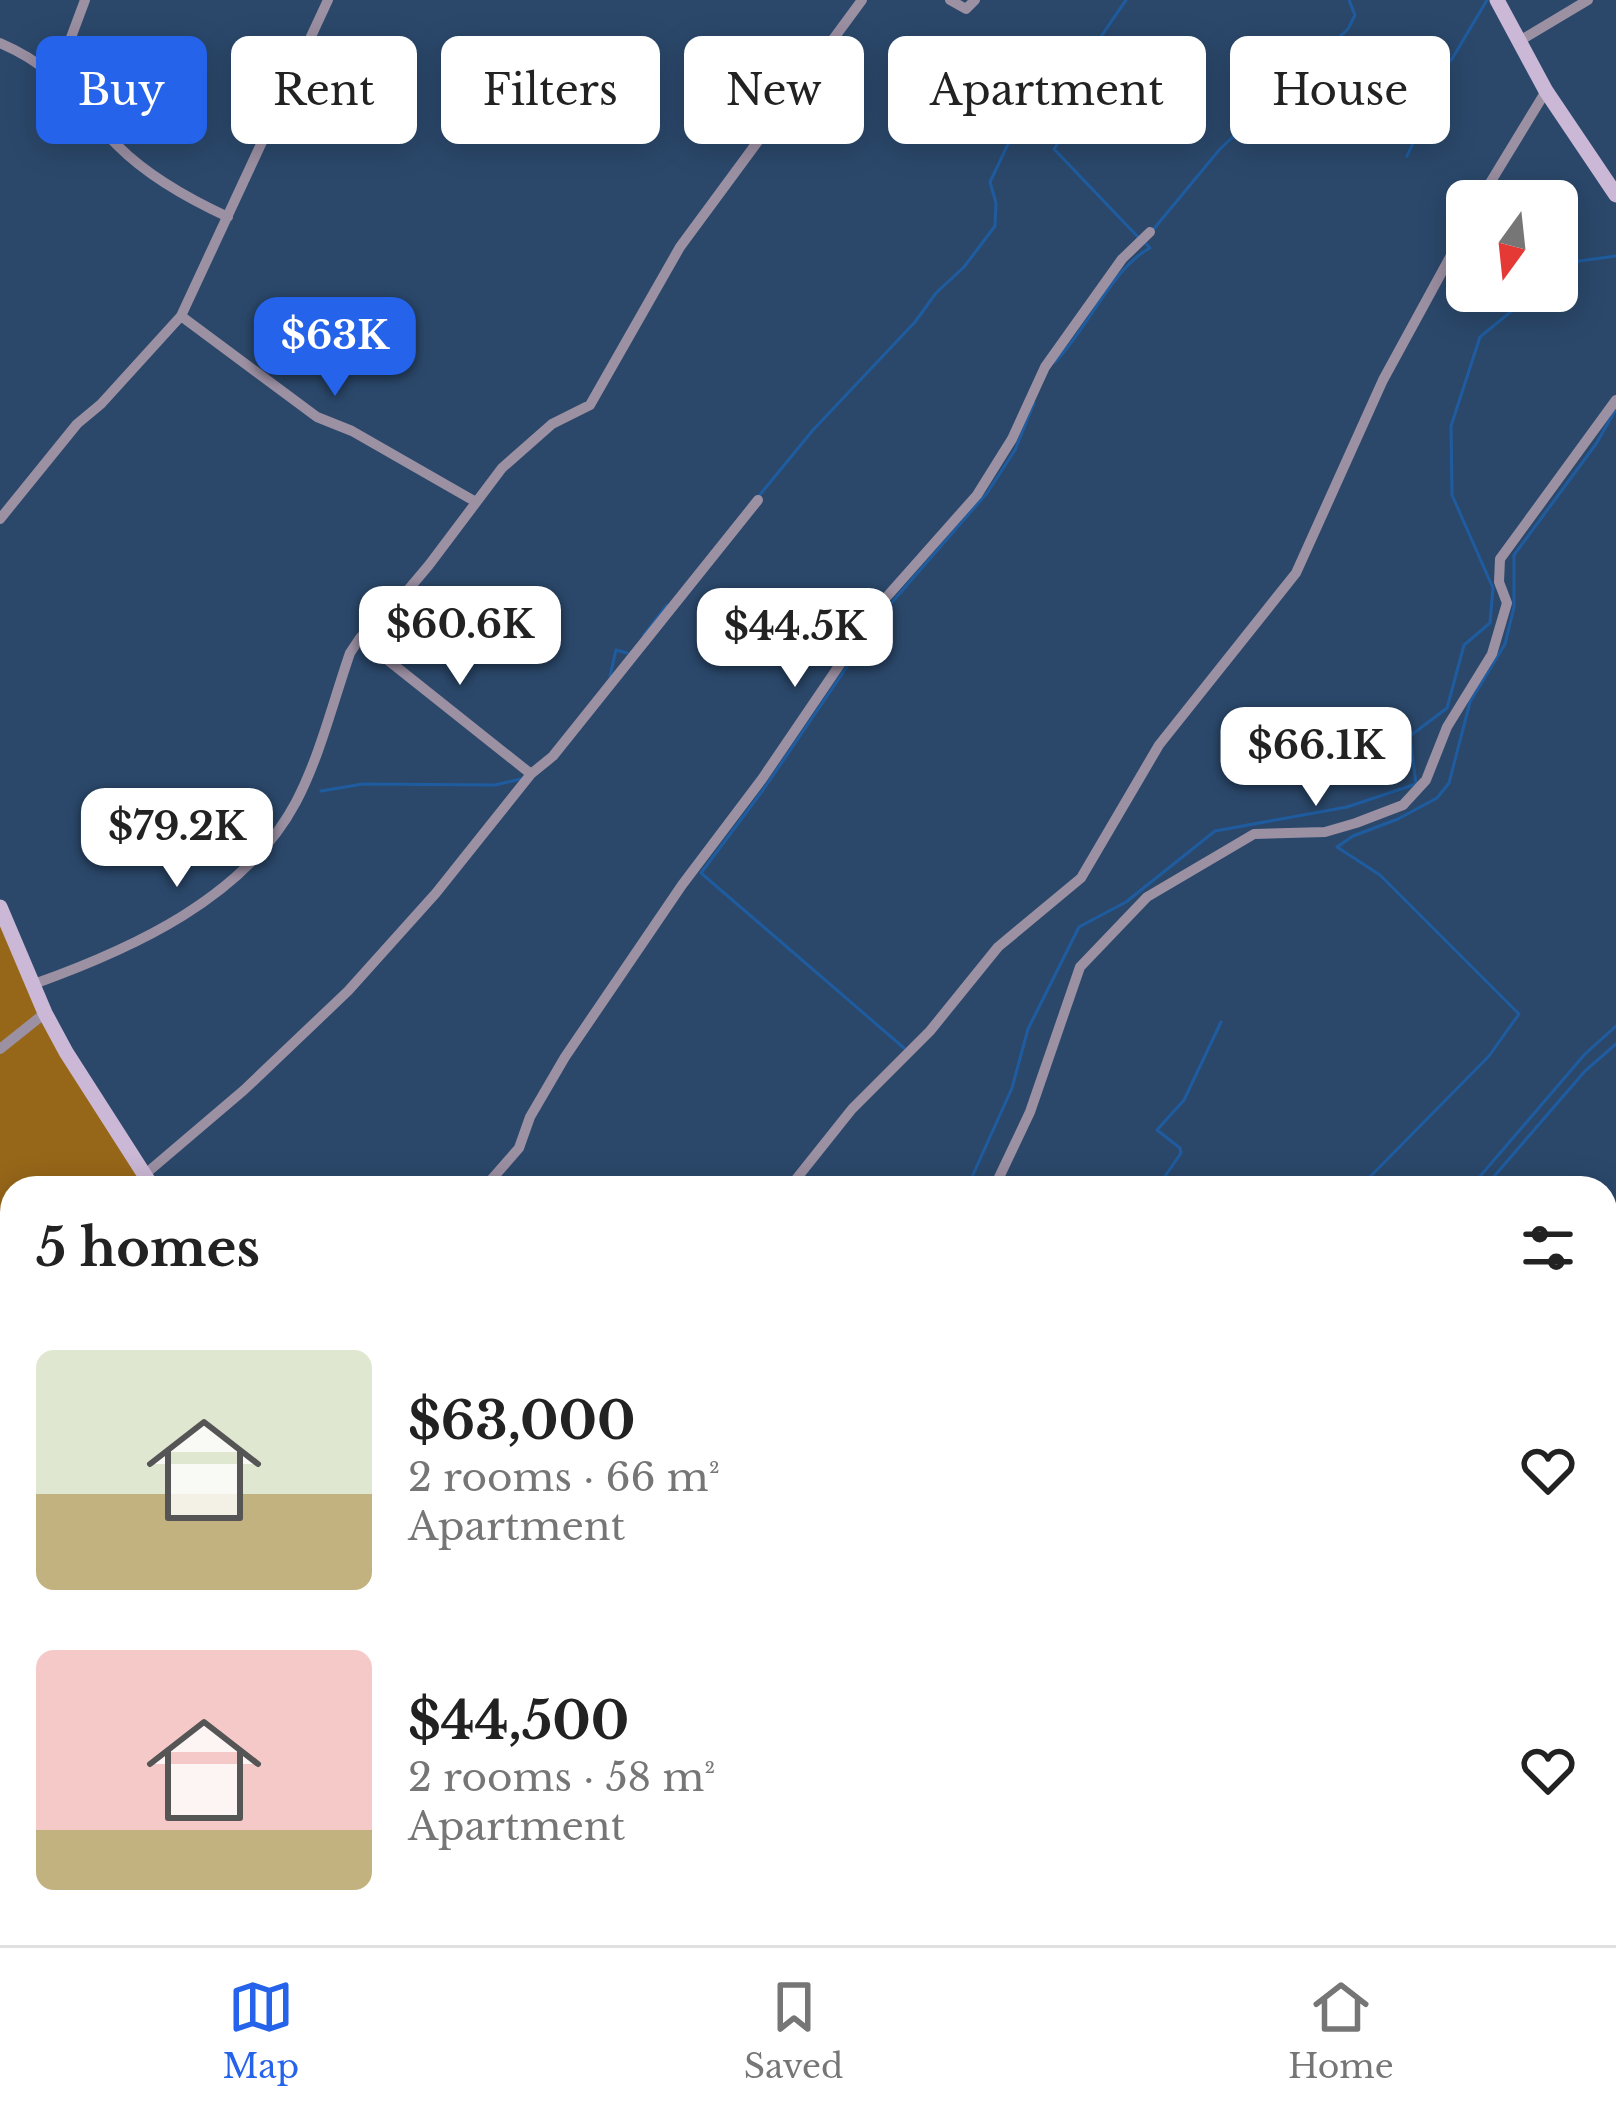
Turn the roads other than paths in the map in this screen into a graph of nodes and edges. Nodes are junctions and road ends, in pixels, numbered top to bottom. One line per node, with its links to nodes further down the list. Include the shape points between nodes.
1 (85, 0): 8 (street)
2 (328, 0): 16 (street)
3 (862, 0): 22 (street, via 680,247 590,405 533,438)
4 (950, 0): 5 (street, via 966,10)
5 (975, 0)
6 (1497, 0): 9 (street)
7 (1588, 0): 9 (street)
8 (72, 36)
9 (1521, 40): 12 (street)
10 (0, 43): 11 (street)
11 (36, 61)
12 (1546, 91): 14 (street); 15 (street)
13 (118, 144): 16 (street, via 170,187)
14 (1492, 180)
15 (1616, 195)
16 (229, 217): 19 (street)
17 (1150, 232): 32 (street, via 1045,367 976,495 883,601 682,885)
18 (1446, 264): 33 (street, via 1383,380 1296,573 1159,745 1081,878 998,947)
19 (181, 316): 22 (street, via 316,417); 23 (street)
20 (1616, 400): 34 (street, via 1500,559 1507,603 1497,639 1426,780 1402,805 1355,823 1254,834 1147,897 1080,967)
21 (758, 500): 25 (street, via 554,756)
22 (476, 502): 24 (street, via 397,604)
23 (0, 519)
24 (360, 638): 25 (street); 27 (street, via 308,777 273,840 188,910 96,962)
25 (531, 774): 31 (street, via 348,991)
26 (0, 907): 27 (street)
27 (34, 984): 28 (street)
28 (45, 1013): 29 (street); 30 (street)
29 (0, 1049)
30 (144, 1176)
31 (154, 1176)
32 (494, 1176)
33 (798, 1176)
34 (1000, 1176)

